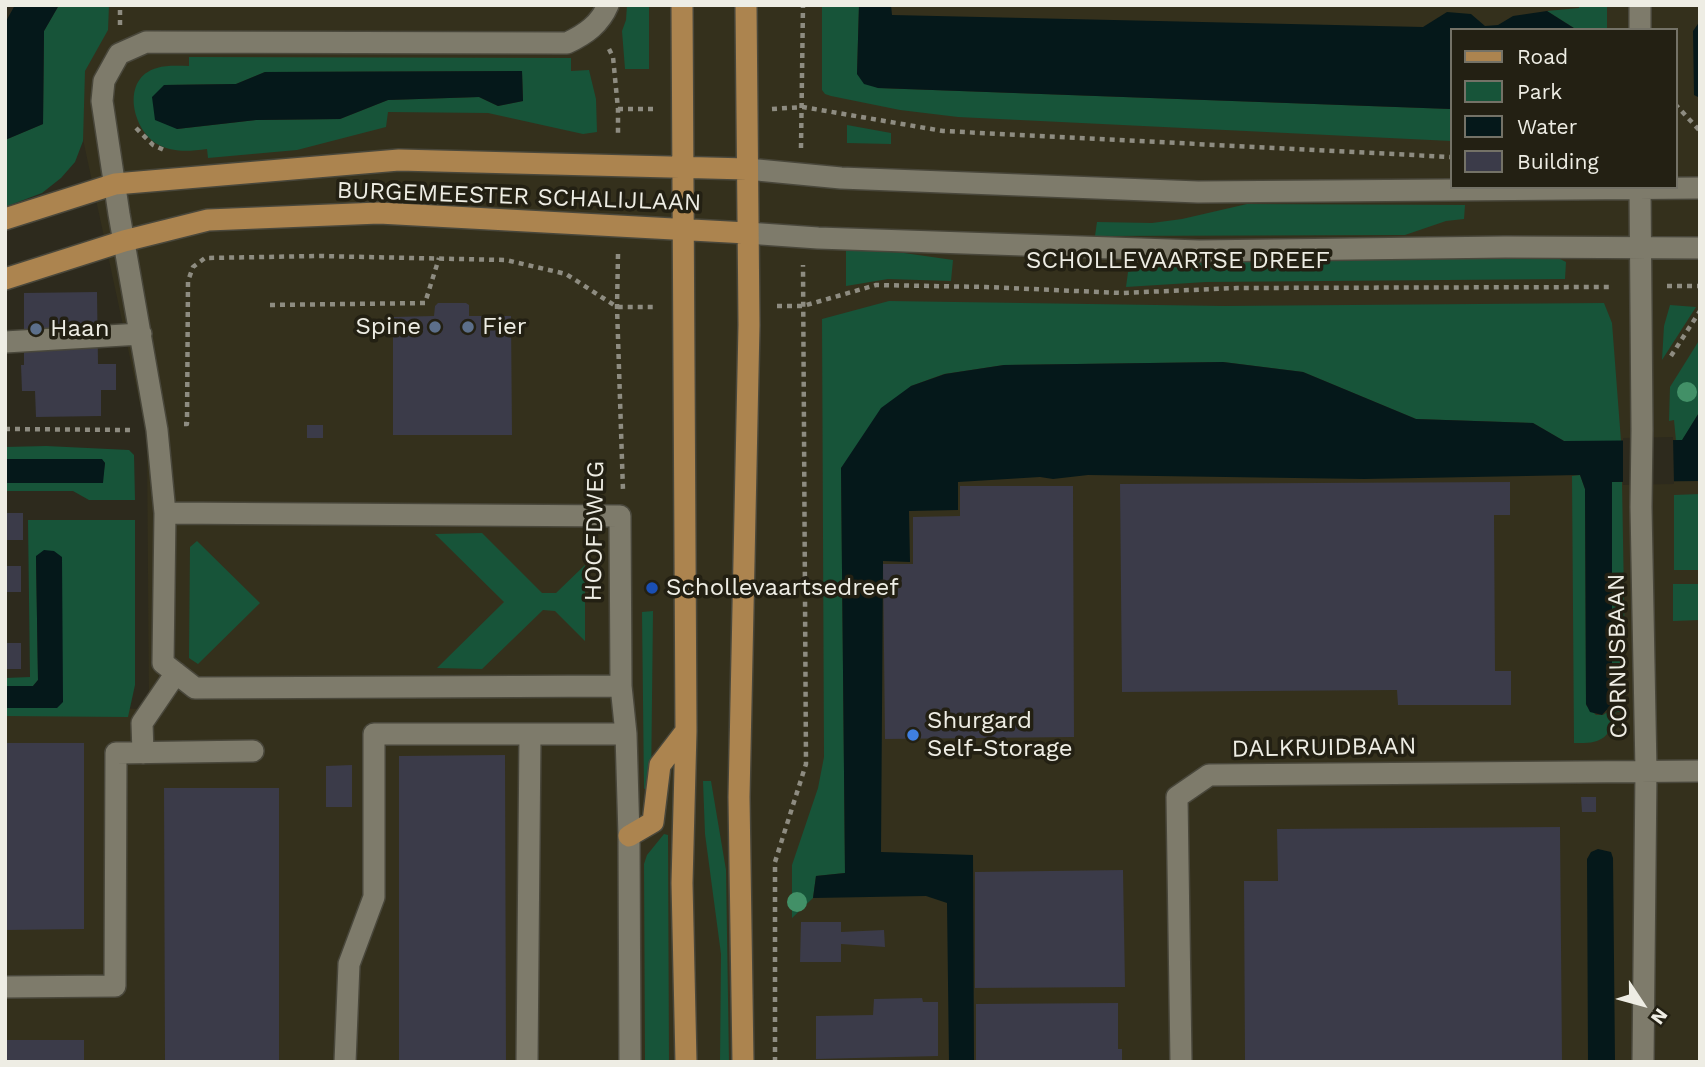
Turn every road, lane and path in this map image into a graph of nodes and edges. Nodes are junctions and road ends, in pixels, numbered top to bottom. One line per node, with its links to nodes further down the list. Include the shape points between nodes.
1 (682, 5): 12 (main road)
2 (746, 5): 13 (main road)
3 (803, 5): 8 (path)
4 (1640, 5): 6 (street)
5 (604, 14): 11 (path, via 618,110); 15 (street, via 584,35 567,43 146,42 119,54 104,81 102,101)
6 (1640, 28)
7 (1677, 106): 9 (path)
8 (803, 107): 10 (path, via 943,131); 14 (path)
9 (1700, 131)
10 (1450, 157)
11 (617, 166): 12 (main road, BURGEMEESTER SCHALIJLAAN); 15 (main road, BURGEMEESTER SCHALIJLAAN, via 399,160)
12 (683, 167): 13 (main road, BURGEMEESTER SCHALIJLAAN); 22 (main road)
13 (747, 169): 14 (street); 23 (main road)
14 (801, 173): 18 (street, via 1198,192)
15 (115, 184): 20 (main road, BURGEMEESTER SCHALIJLAAN); 25 (street)
16 (1677, 188): 17 (street)
17 (1700, 188)
18 (1463, 189)
19 (1640, 189): 27 (street, CORNUSBAAN)
20 (5, 219)
21 (618, 225): 22 (main road, BURGEMEESTER SCHALIJLAAN); 25 (main road, BURGEMEESTER SCHALIJLAAN, via 379,213 208,220); 34 (path, HOOFDWEG)
22 (683, 231): 23 (main road, BURGEMEESTER SCHALIJLAAN); 36 (main road)
23 (747, 233): 24 (street, SCHOLLEVAARTSE DREEF); 35 (main road)
24 (802, 237): 27 (street, SCHOLLEVAARTSE DREEF, via 1199,251); 33 (path)
25 (124, 241): 29 (main road, BURGEMEESTER SCHALIJLAAN); 37 (street)
26 (1700, 248): 27 (street, SCHOLLEVAARTSE DREEF)
27 (1641, 249): 30 (street, CORNUSBAAN)
28 (439, 258): 32 (path, via 425,303); 34 (path, via 506,260 566,274); 40 (path, via 205,258 193,267 188,281 187,424)
29 (5, 279)
30 (1641, 286): 31 (path, SCHOLLEVAARTSE DREEF); 33 (path, SCHOLLEVAARTSE DREEF, via 1122,293 876,285); 50 (street, CORNUSBAAN)
31 (1700, 286)
32 (270, 305)
33 (803, 306): 35 (path, SCHOLLEVAARTSE DREEF); 59 (path, via 806,764 775,862)
34 (617, 307): 36 (path); 42 (path, HOOFDWEG, via 624,485)
35 (748, 307): 58 (main road, via 739,797)
36 (684, 308): 45 (main road)
37 (141, 334): 38 (street); 40 (street)
38 (5, 342)
39 (5, 429): 40 (path)
40 (157, 430): 41 (street)
41 (164, 513): 42 (street); 43 (street, via 163,663)
42 (621, 516): 44 (street, HOOFDWEG)
43 (176, 673): 44 (street, via 195,688); 49 (street, via 142,723)
44 (621, 686): 47 (street, HOOFDWEG)
45 (686, 731): 52 (main road, via 660,765 653,822); 57 (main road, via 682,883)
46 (530, 734): 47 (street); 54 (street, via 374,734 374,897 349,964); 55 (street)
47 (626, 734): 52 (street, HOOFDWEG)
48 (253, 751): 49 (street)
49 (143, 752): 53 (street, via 116,753 115,986)
50 (1646, 771): 51 (street, DALKRUIDBAAN); 60 (street, DALKRUIDBAAN, via 1209,775 1177,797); 61 (street, CORNUSBAAN)
51 (1700, 771)
52 (629, 836): 56 (street, HOOFDWEG)
53 (5, 987)
54 (345, 1062)
55 (527, 1062)
56 (630, 1062)
57 (686, 1062)
58 (743, 1062)
59 (775, 1062)
60 (1181, 1062)
61 (1643, 1062)

